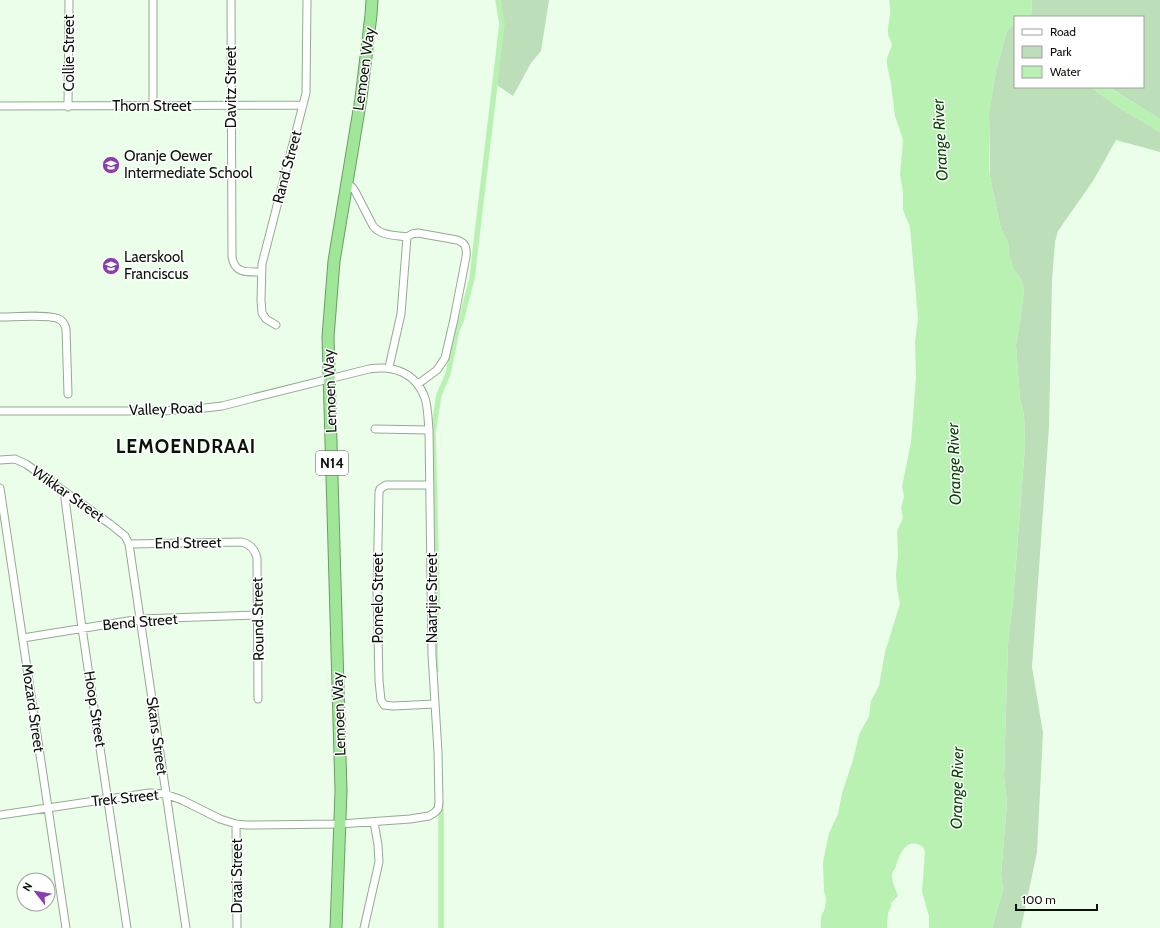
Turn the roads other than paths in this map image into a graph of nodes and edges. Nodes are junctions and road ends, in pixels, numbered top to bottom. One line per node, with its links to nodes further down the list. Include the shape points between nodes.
1 (69, 0): 9 (street, Collie Street)
2 (152, 0): 10 (street)
3 (230, 0): 6 (street, Davitz Street)
4 (307, 0): 7 (street, Rand Street, via 307,84)
5 (372, 0): 11 (highway, Lemoen Way / N14, via 361,98)
6 (231, 105): 7 (street, Thorn Street); 10 (street, Thorn Street); 13 (street, Davitz Street, via 233,262 235,267 242,271)
7 (303, 105): 13 (street, Rand Street)
8 (0, 106): 9 (street, Thorn Street)
9 (68, 106): 10 (street, Thorn Street)
10 (153, 106)
11 (346, 184): 12 (street, via 355,191 376,230); 17 (highway, Lemoen Way / N14, via 332,277 328,337)
12 (407, 237): 16 (street, via 401,314); 18 (street, via 418,233 457,240 466,247 445,358 437,370)
13 (261, 272): 15 (street, Rand Street, via 262,313)
14 (0, 317): 19 (street, via 45,316 62,320 66,329)
15 (276, 325)
16 (389, 368): 17 (street, Valley Road, via 369,369); 18 (street, via 402,372)
17 (329, 379): 20 (street, Valley Road, via 230,404 196,409); 42 (highway, Lemoen Way / N14)
18 (418, 384): 22 (street, Naartjie Street, via 425,398)
19 (68, 394)
20 (0, 411)
21 (375, 429): 22 (street)
22 (429, 430): 24 (street, Naartjie Street)
23 (0, 460): 26 (street, Wikkar Street, via 22,461)
24 (430, 485): 34 (street, Naartjie Street); 34 (street, Pomelo Street, via 386,485 379,492 379,681 380,700 384,705)
25 (0, 488): 32 (street, Mozard Street)
26 (64, 491): 28 (street, Wikkar Street, via 119,531); 31 (street, Hoop Street)
27 (247, 543): 28 (street, End Street); 29 (street, Round Street, via 257,558)
28 (129, 544): 30 (street, Skans Street)
29 (258, 615): 30 (street, Bend Street); 33 (street, Round Street)
30 (140, 619): 31 (street, Bend Street); 35 (street, Skans Street)
31 (82, 628): 32 (street, Bend Street); 36 (street, Hoop Street)
32 (23, 638): 37 (street, Mozard Street)
33 (258, 699)
34 (435, 704): 38 (street, Naartjie Street, via 439,802)
35 (165, 794): 36 (street, Trek Street, via 149,793); 41 (street, Trek Street, via 220,820); 45 (street, Skans Street)
36 (108, 799): 37 (street, Trek Street); 44 (street, Hoop Street)
37 (47, 808): 39 (street, Trek Street); 43 (street, Mozard Street)
38 (434, 813): 40 (street, Trek Street, via 410,819)
39 (0, 815)
40 (374, 822): 42 (street, Trek Street); 48 (street, via 378,862)
41 (236, 824): 42 (street, Trek Street); 46 (street, Draai Street)
42 (340, 824): 47 (highway, Lemoen Way / N14)
43 (66, 928)
44 (127, 928)
45 (186, 928)
46 (237, 928)
47 (336, 928)
48 (364, 928)

